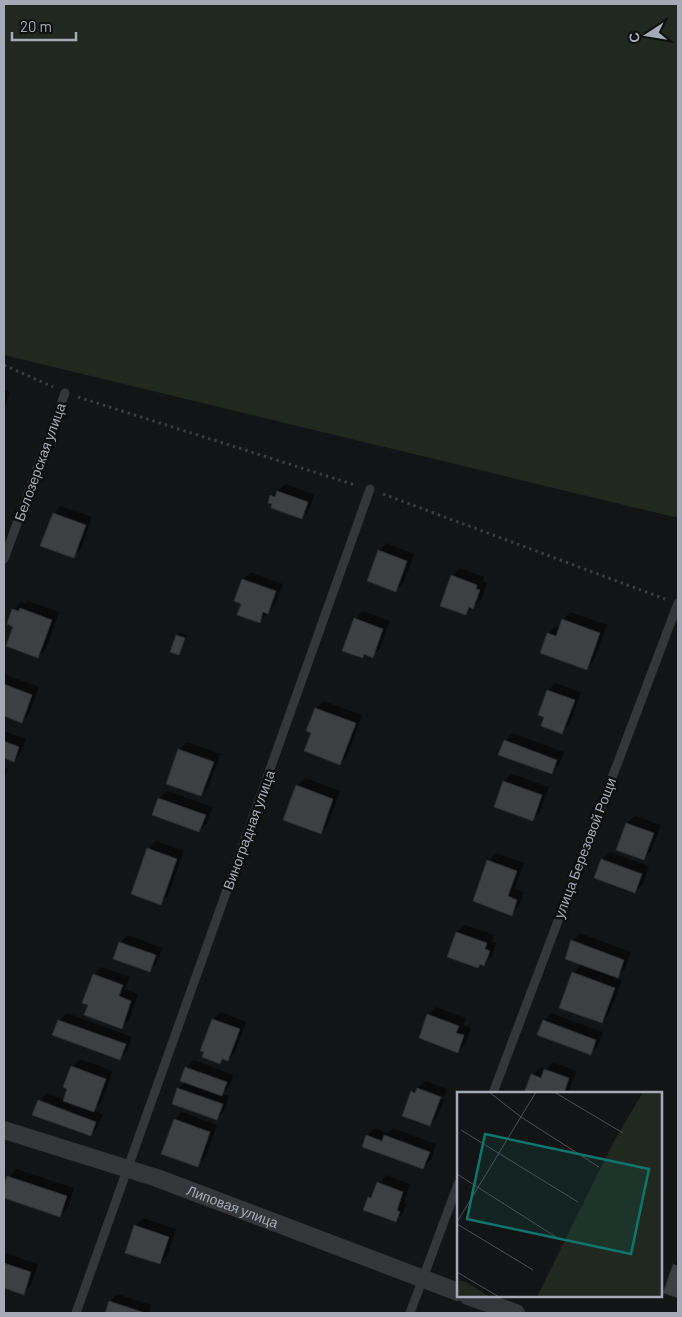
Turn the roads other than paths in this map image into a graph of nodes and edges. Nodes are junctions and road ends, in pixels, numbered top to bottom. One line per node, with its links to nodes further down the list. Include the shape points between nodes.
1 (65, 393): 3 (lane, Белозерская улица)
2 (370, 489): 7 (lane, Виноградная улица)
3 (4, 559)
4 (678, 603): 5 (lane, улица Березовой Рощи)
5 (493, 1092)
6 (4, 1130): 7 (street, Липовая улица)
7 (127, 1170): 9 (street, Липовая улица, via 156,1178); 12 (lane, Виноградная улица)
8 (457, 1187): 9 (lane)
9 (422, 1279): 10 (street, Липовая улица); 13 (lane)
10 (457, 1292)
11 (471, 1297): 14 (street)
12 (76, 1313)
13 (410, 1313)
14 (516, 1313)

